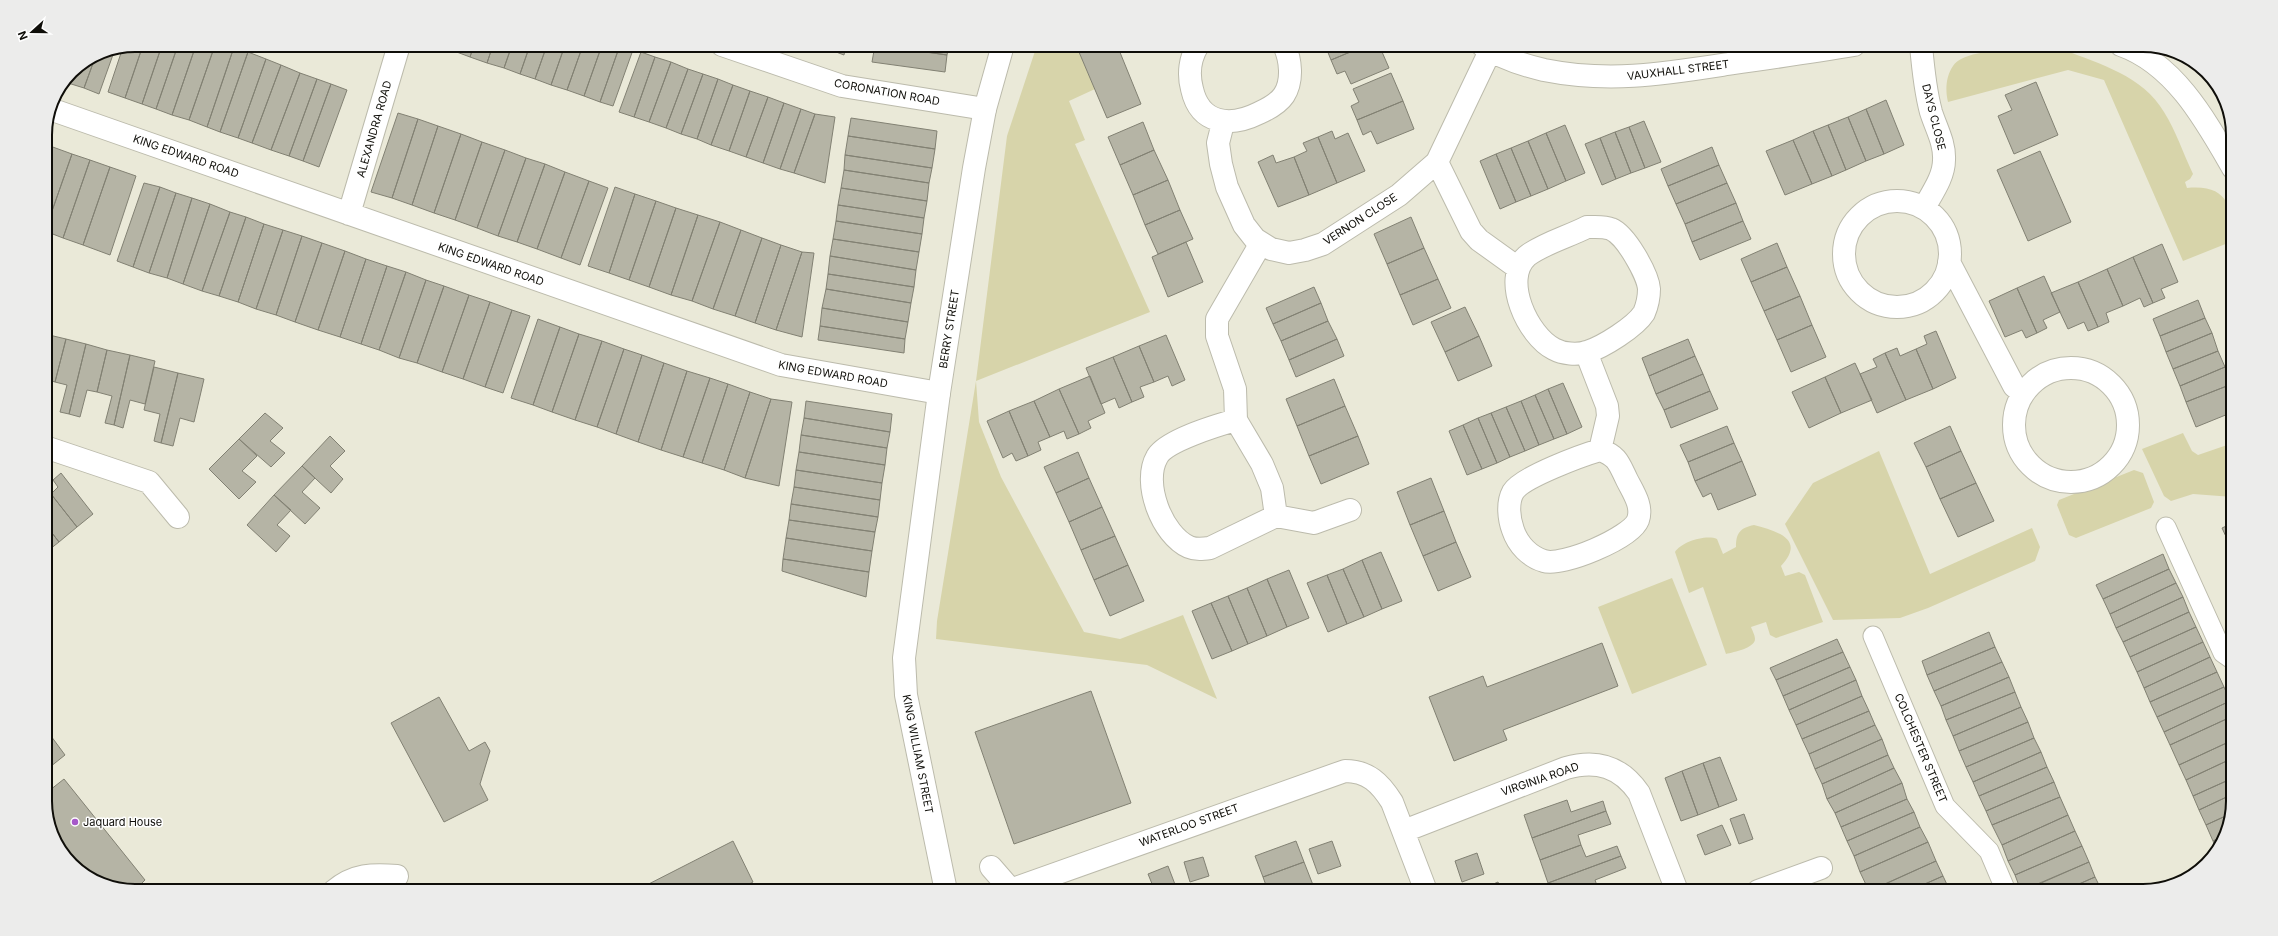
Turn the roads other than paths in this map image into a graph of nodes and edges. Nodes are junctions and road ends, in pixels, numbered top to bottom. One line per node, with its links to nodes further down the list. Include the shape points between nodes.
1 (397, 52): 17 (street, ALEXANDRA ROAD)
2 (742, 52): 11 (street, CORONATION ROAD, via 842,86)
3 (1001, 52): 11 (street, BERRY STREET)
4 (1194, 52): 13 (street, via 1190,68 1193,95 1204,113)
5 (1287, 52): 13 (street, via 1290,61 1290,78 1284,95 1271,108 1252,117)
6 (1484, 52): 15 (street, VERNON CLOSE)
7 (1495, 52): 8 (street, VAUXHALL STREET, via 1525,66 1605,78 1649,76)
8 (1808, 52)
9 (1922, 52): 16 (street, DAYS CLOSE, via 1926,89 1944,160 1940,180)
10 (2136, 52): 14 (street, via 2148,58 2187,96)
11 (985, 109): 23 (street, BERRY STREET)
12 (56, 111): 17 (street, KING EDWARD ROAD)
13 (1223, 122): 18 (street, VERNON CLOSE, via 1218,143 1227,187 1244,225)
14 (2226, 156)
15 (1437, 162): 18 (street, VERNON CLOSE, via 1399,195 1323,244 1289,253 1271,249); 20 (street, via 1472,231)
16 (1924, 208): 19 (street, via 1938,220 1945,232 1950,250); 19 (street, via 1899,201 1883,202 1866,211 1856,220 1847,236 1844,259 1846,269 1854,286 1865,297 1891,307 1910,305 1922,300 1937,288)
17 (349, 214): 23 (street, KING EDWARD ROAD, via 780,365)
18 (1261, 243): 24 (street, via 1217,318 1217,336 1235,389)
19 (1949, 262): 22 (street)
20 (1518, 268): 21 (street, via 1517,294 1532,329 1540,340 1558,351 1573,354); 21 (street, via 1527,256 1587,227 1611,229 1628,243 1649,288 1644,312 1636,323 1625,331)
21 (1586, 352): 26 (street, via 1607,406 1608,416)
22 (2019, 390): 22 (street, via 2049,372 2061,368 2089,370 2109,382 2122,399 2128,417 2125,443 2112,465 2093,478 2074,482 2060,481 2041,474 2032,467 2018,444 2014,424)
23 (939, 393): 31 (street, BERRY STREET)
24 (1236, 420): 28 (street, via 1262,464 1272,488); 28 (street, via 1170,446 1157,456 1152,473 1152,495 1164,521 1176,537 1189,547 1200,550 1210,548)
25 (52, 449): 29 (street, via 149,482)
26 (1600, 450): 26 (street, via 1616,458 1637,499 1638,520 1632,529 1567,559 1548,562 1530,554 1515,535 1511,524 1510,502 1513,492 1529,479)
27 (1350, 510): 28 (street, via 1314,523)
28 (1276, 516)
29 (178, 517)
30 (2166, 527): 33 (street)
31 (908, 616): 39 (street, KING WILLIAM STREET, via 904,658 906,695)
32 (1873, 636): 45 (street, COLCHESTER STREET, via 1945,806 1989,851)
33 (2226, 655)
34 (1404, 830): 41 (street, WATERLOO STREET, via 1384,789 1366,774 1356,771 1335,773); 42 (street); 43 (street, VIRGINIA ROAD, via 1566,768 1585,764 1602,765 1629,779 1640,793)
35 (991, 867): 40 (street, WATERLOO STREET)
36 (1821, 868): 44 (street)
37 (397, 876): 38 (street, via 372,874 355,878)
38 (345, 884)
39 (945, 884)
40 (1007, 884)
41 (1029, 884)
42 (1423, 884)
43 (1674, 884)
44 (1777, 884)
45 (2003, 884)

